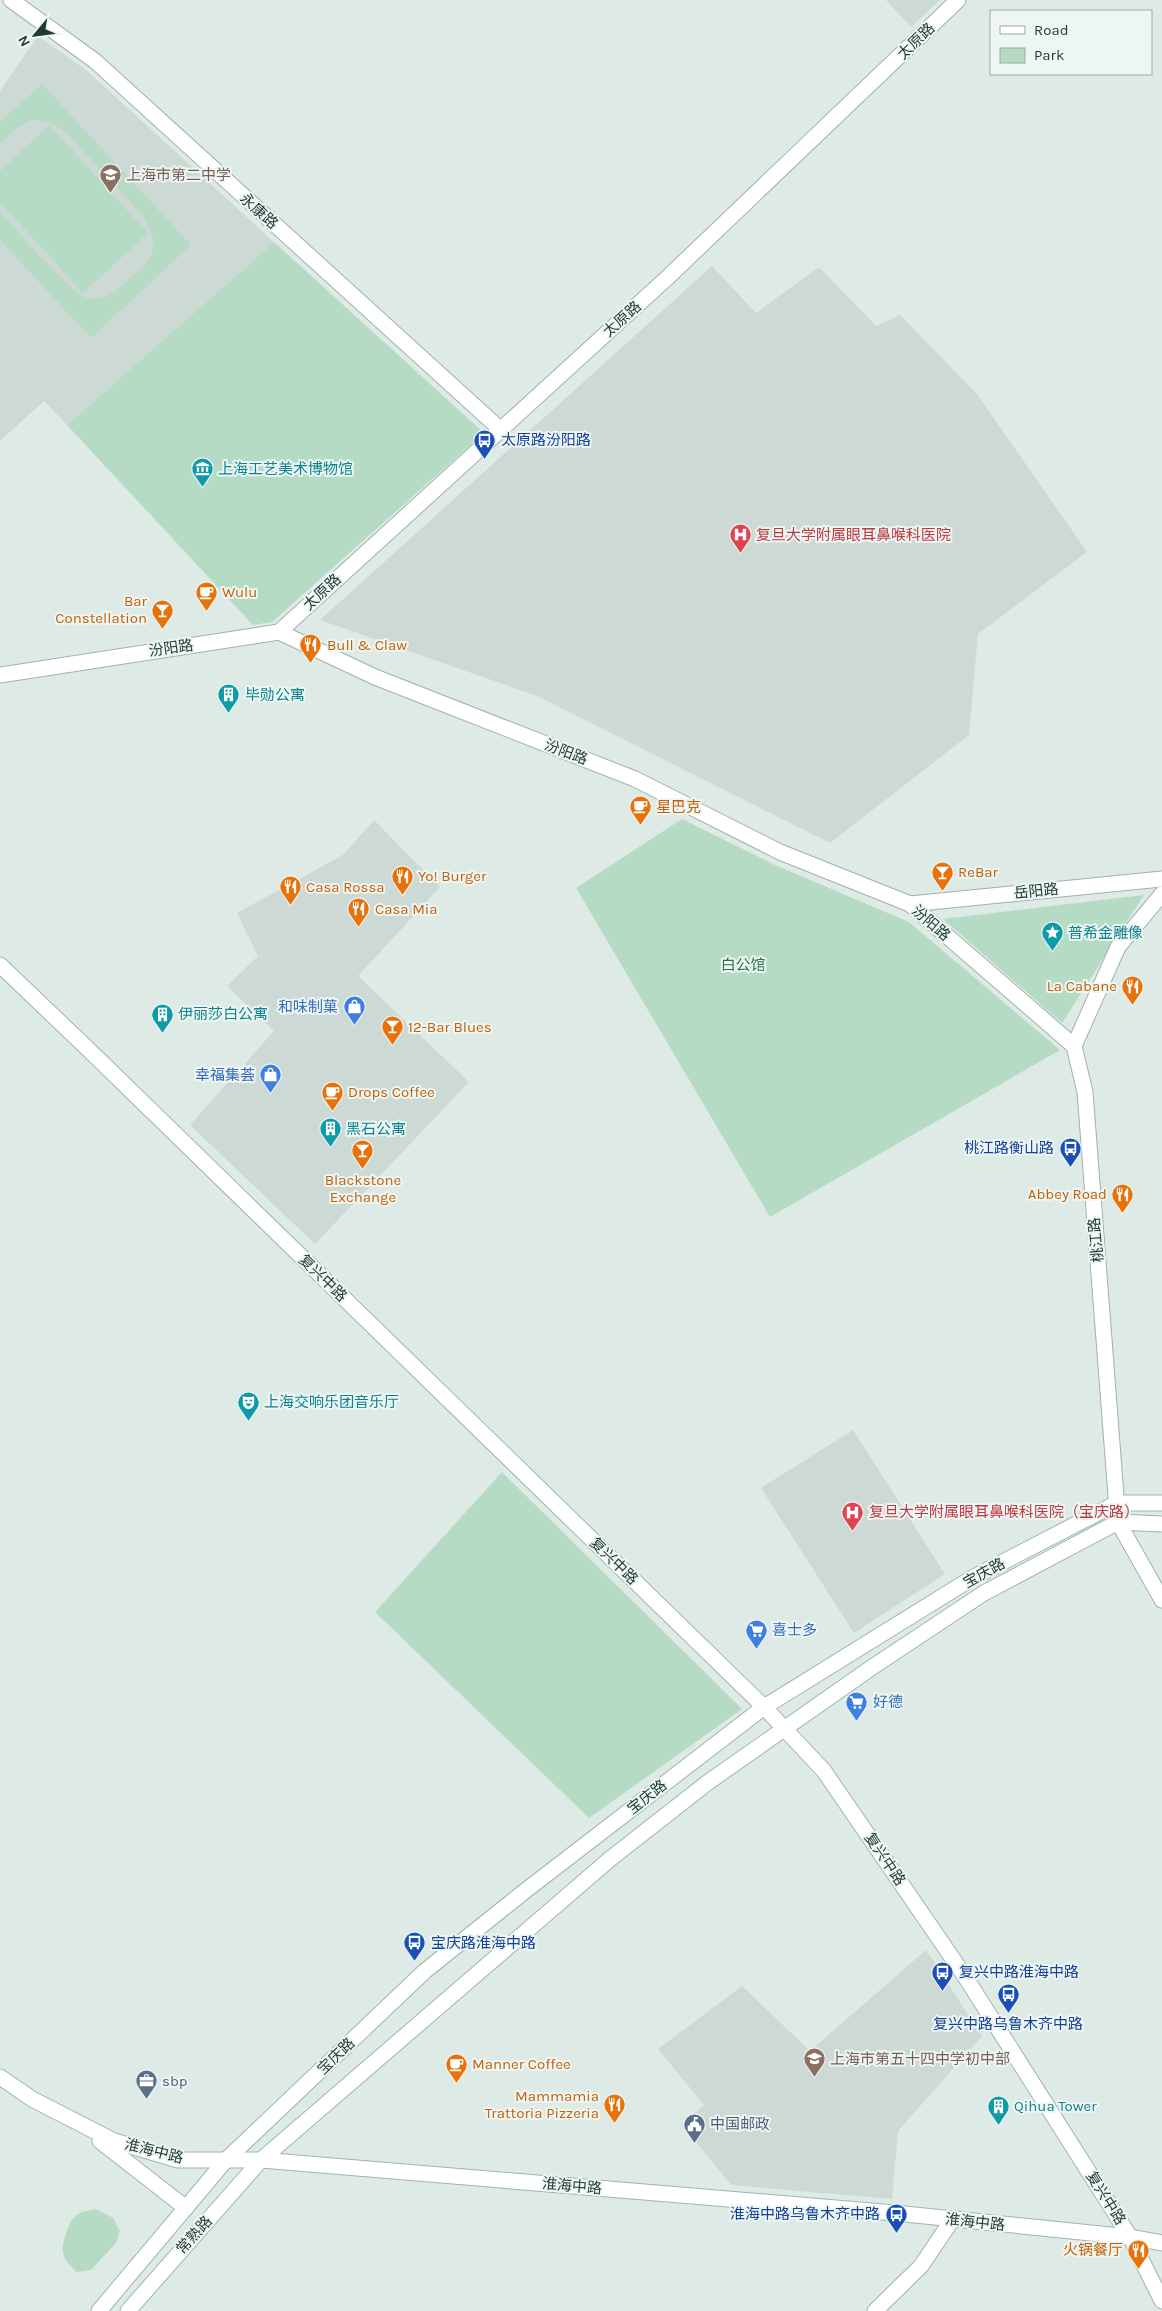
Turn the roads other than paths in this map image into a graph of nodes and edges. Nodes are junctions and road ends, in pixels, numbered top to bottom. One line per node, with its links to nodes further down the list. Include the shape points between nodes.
1 (11, 0): 3 (main road, 永康路, via 94,61)
2 (958, 0): 3 (main road, 太原路, via 667,278)
3 (501, 430): 4 (main road, 太原路)
4 (279, 632): 5 (main road, 汾阳路); 8 (main road, 汾阳路, via 374,677 635,779 780,852)
5 (0, 675)
6 (1162, 879): 8 (main road, 岳阳路)
7 (1162, 894): 10 (main road, via 1118,947)
8 (910, 904): 10 (main road, 汾阳路)
9 (0, 965): 16 (main road, 复兴中路)
10 (1074, 1046): 12 (main road, 桃江路, via 1085,1092)
11 (1162, 1502): 12 (main road)
12 (1118, 1503): 13 (main road, 桃江路); 16 (main road, 宝庆路, via 974,1577)
13 (1118, 1522): 14 (main road); 15 (main road, 桃江路); 17 (main road, 宝庆路, via 984,1593)
14 (1162, 1524)
15 (1162, 1600)
16 (764, 1707): 17 (main road, 复兴中路); 20 (main road, 宝庆路, via 425,1971)
17 (785, 1729): 21 (main road, 宝庆路, via 707,1783 610,1859); 24 (main road, 复兴中路, via 824,1771 961,1970)
18 (0, 2077): 19 (main road, 淮海中路, via 32,2099)
19 (76, 2122): 20 (main road, 淮海中路, via 114,2141 178,2160); 22 (main road)
20 (226, 2160): 21 (main road, 淮海中路); 22 (main road, 常熟路)
21 (261, 2160): 23 (main road, 淮海中路); 28 (main road, 常熟路)
22 (186, 2208): 27 (main road, 常熟路)
23 (952, 2220): 24 (main road, 淮海中路); 29 (main road, via 921,2266)
24 (1130, 2237): 25 (main road, 淮海中路); 26 (main road, 复兴中路)
25 (1162, 2243)
26 (1162, 2301)
27 (99, 2311)
28 (128, 2311)
29 (875, 2311)

